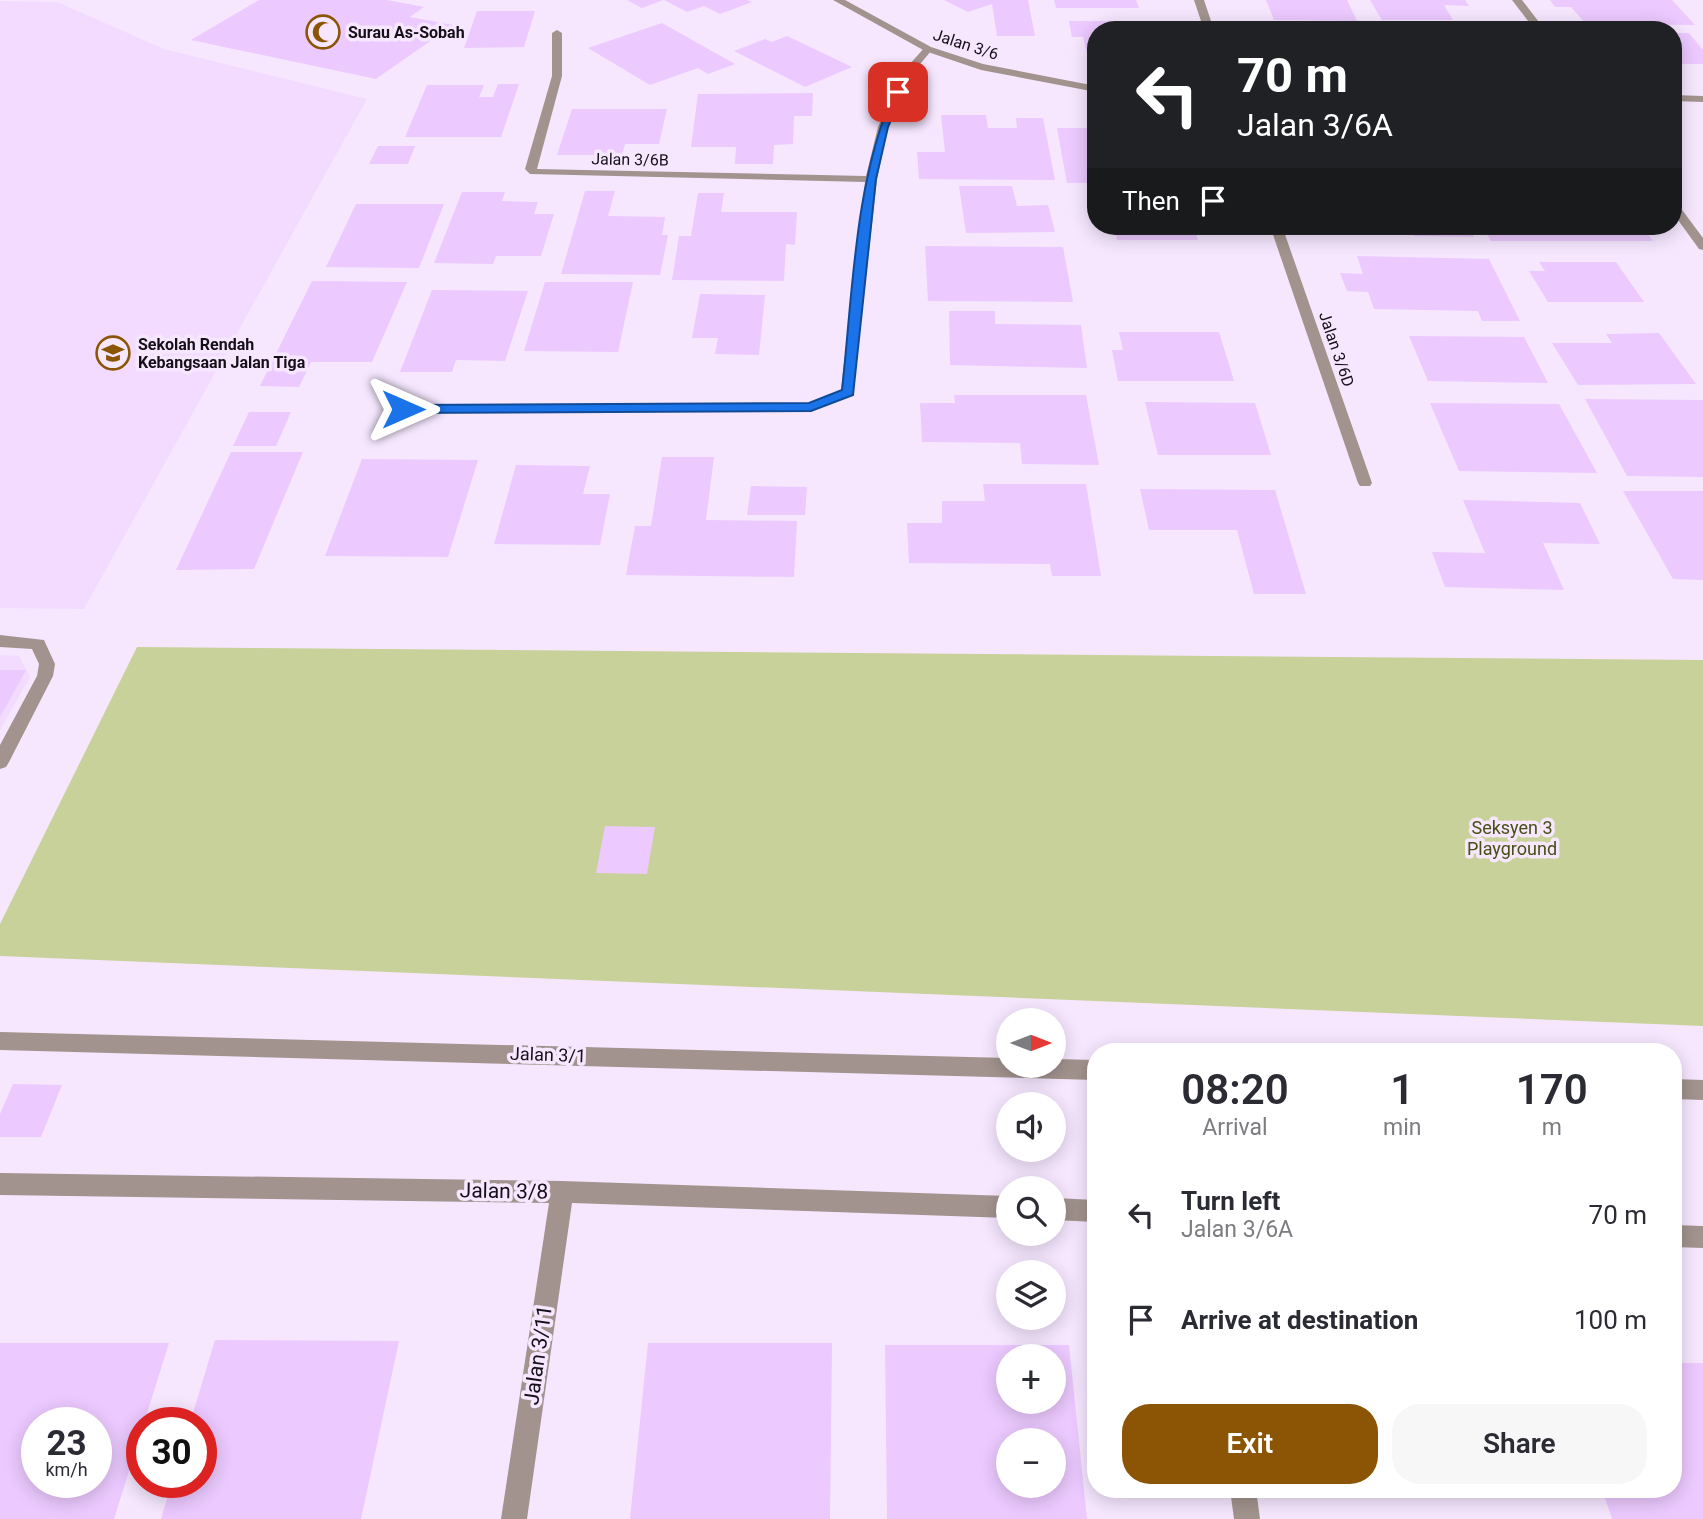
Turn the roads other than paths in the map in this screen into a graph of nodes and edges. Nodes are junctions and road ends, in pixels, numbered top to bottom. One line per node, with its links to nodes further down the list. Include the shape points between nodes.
1 (838, 0): 7 (street, Jalan 3/6)
2 (1199, 0): 4 (street)
3 (1517, 0): 5 (street)
4 (1206, 21)
5 (1534, 21)
6 (557, 33): 11 (street, Jalan 3/6B, via 557,76 531,169 534,172)
7 (928, 49): 8 (street, Jalan 3/6, via 981,66); 11 (street, via 906,74 883,127)
8 (1087, 87)
9 (1682, 98): 10 (street)
10 (1703, 99)
11 (871, 179): 15 (street, via 848,392 811,407)
12 (1682, 217): 14 (street)
13 (1279, 235): 16 (street, Jalan 3/6D)
14 (1703, 246)
15 (403, 409)
16 (1365, 483)
17 (0, 641): 18 (street, via 38,644 47,664 45,677)
18 (0, 762)
19 (1, 1042): 20 (street, Jalan 3/1)
20 (1087, 1070)
21 (1682, 1089): 22 (street)
22 (1703, 1090)
23 (0, 1184): 24 (street, Jalan 3/8)
24 (562, 1192): 25 (street, Jalan 3/8); 31 (street, Jalan 3/11)
25 (996, 1208)
26 (1066, 1209): 27 (street)
27 (1087, 1210)
28 (1682, 1236): 29 (street)
29 (1703, 1237)
30 (1244, 1498): 32 (street)
31 (514, 1519)
32 (1247, 1519)

